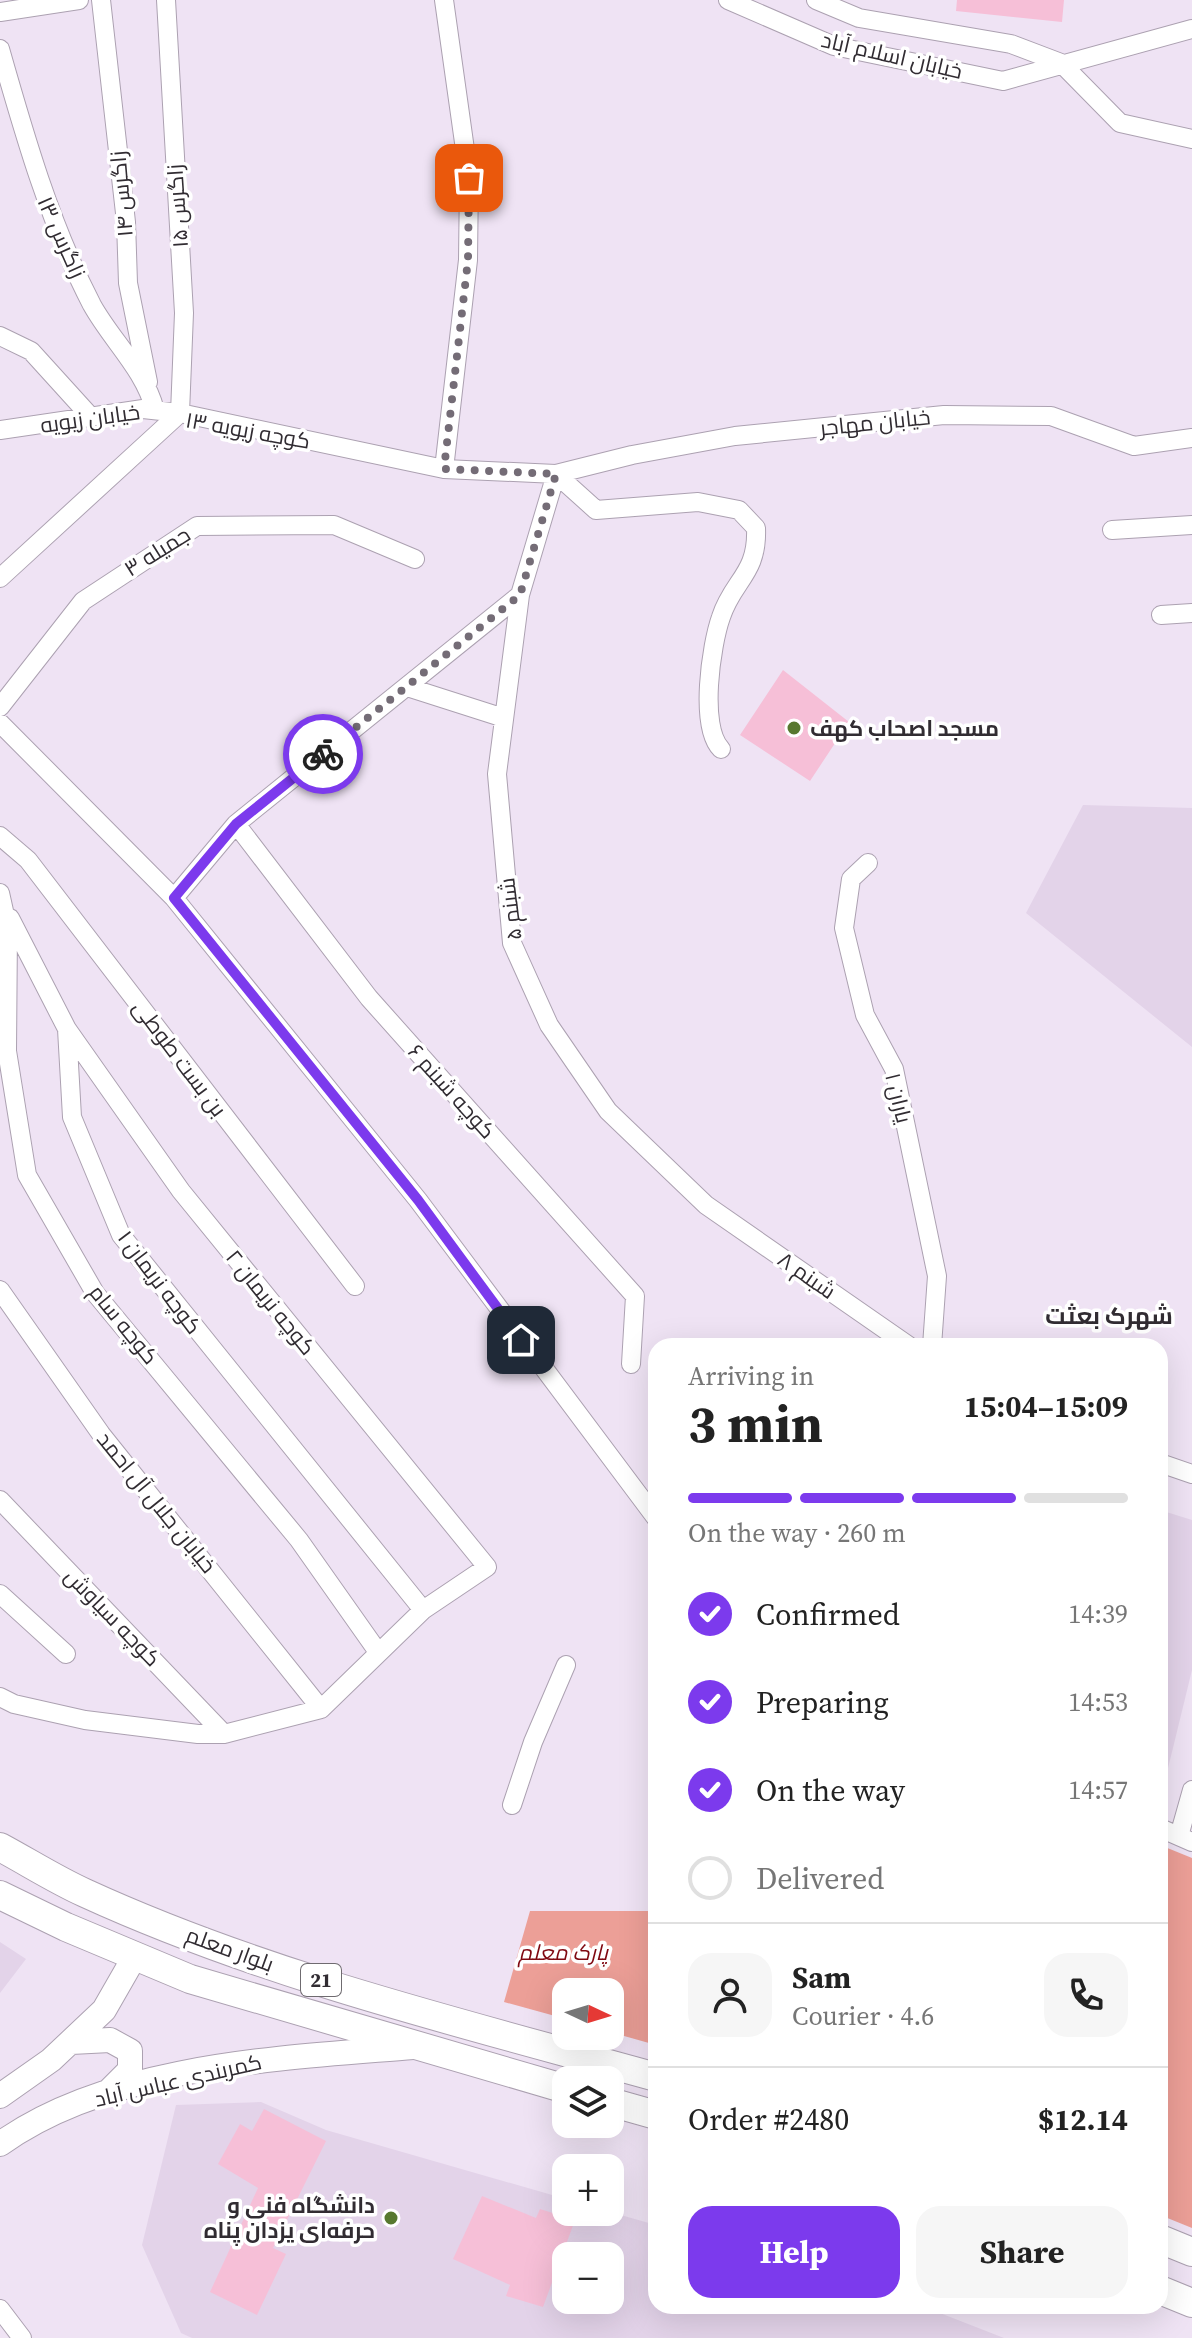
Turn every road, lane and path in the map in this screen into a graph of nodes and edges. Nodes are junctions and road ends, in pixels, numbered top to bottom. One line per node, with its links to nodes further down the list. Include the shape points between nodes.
1 (79, 0): 7 (street)
2 (101, 0): 13 (street, زاگرس ۱۴, via 128,283)
3 (166, 0): 15 (street, زاگرس ۱۵, via 184,313)
4 (444, 0): 19 (street, via 469,178 468,260)
5 (728, 0): 10 (street, خیابان اسلام آباد, via 834,46 1003,81)
6 (816, 0): 10 (street, خیابان اسلام آباد, via 859,18 1011,44)
7 (0, 12)
8 (1192, 29): 10 (street, خیابان اسلام آباد)
9 (0, 49): 13 (street, زاگرس ۱۳, via 39,184 93,306)
10 (1061, 63): 11 (street, via 1120,123)
11 (1192, 139)
12 (0, 336): 16 (street, via 31,351)
13 (149, 387): 14 (street, زاگرس ۱۳)
14 (155, 410): 15 (street, خیابان زیویه); 16 (street, خیابان زیویه)
15 (180, 413): 19 (street, کوچه زیویه ۱۳); 24 (street, کوچه زیویه ۱۳)
16 (90, 416): 17 (street, خیابان زیویه)
17 (0, 430)
18 (1192, 438): 20 (street, خیابان مهاجر, via 1134,446 1051,416 944,415 735,436)
19 (444, 469): 20 (street, کوچه زیویه ۱۳)
20 (556, 474): 25 (street, شبنم ۵); 32 (street, via 596,510 698,502 739,510 756,528 757,551 721,615 711,659 709,709 714,742)
21 (1192, 525): 22 (street)
22 (1112, 530)
23 (415, 559): 29 (street, جمیله ۳, via 334,525 197,526 83,601)
24 (0, 578)
25 (520, 595): 28 (street); 30 (street, شبنم ۵)
26 (1192, 613): 27 (street)
27 (1161, 615)
28 (407, 687): 30 (street); 33 (street)
29 (0, 707)
30 (504, 718): 39 (street, شبنم ۵, via 497,774 512,943 549,1025 608,1111)
31 (0, 723): 37 (street)
32 (721, 749)
33 (236, 824): 37 (street); 44 (street, کوچه شبنم ۶, via 369,998 635,1296)
34 (0, 836): 40 (street, بن بست طوطی, via 28,860)
35 (868, 863): 43 (street, یاران ۱, via 851,879 844,928 865,1015 894,1069 923,1196 937,1276)
36 (1, 897): 38 (street, کوچه نریمان ۱); 51 (street, کوچه سام, via 8,929 7,1051 27,1175 95,1293 299,1540)
37 (174, 898): 48 (street, via 418,1200)
38 (67, 1029): 50 (street, کوچه نریمان ۱, via 72,1117 121,1235); 50 (street, کوچه نریمان ۲, via 181,1191 487,1567)
39 (706, 1205): 42 (street, شبنم ۸)
40 (355, 1286)
41 (0, 1290): 55 (street, خیابان جلال آل احمد, via 101,1434)
42 (897, 1338)
43 (933, 1338)
44 (631, 1364)
45 (1168, 1466): 46 (street)
46 (1192, 1474)
47 (0, 1500): 56 (street, کوچه سیاوش)
48 (648, 1507)
49 (0, 1594): 52 (street)
50 (423, 1610): 51 (street)
51 (378, 1652): 55 (street)
52 (66, 1654)
53 (566, 1665): 58 (street)
54 (0, 1697): 56 (street, via 85,1720)
55 (321, 1709): 56 (street)
56 (224, 1734)
57 (1192, 1790): 59 (street)
58 (512, 1805)
59 (1186, 1839)
60 (0, 1847): 65 (main road, بلوار معلم / 21, via 84,1893 205,1941 405,2006)
61 (0, 1895): 62 (main road, بلوار معلم / 21)
62 (135, 1956): 63 (main road, via 104,2010); 64 (main road, بلوار معلم / 21, via 190,1979)
63 (71, 2042): 67 (main road, via 110,2040 130,2051 130,2070); 68 (main road)
64 (414, 2047): 66 (main road, بلوار معلم / 21); 67 (main road, کمربندی عباس آباد, via 245,2061)
65 (648, 2075)
66 (552, 2085)
67 (109, 2091): 71 (main road, کمربندی عباس آباد, via 25,2126)
68 (0, 2096)
69 (624, 2106): 70 (main road)
70 (648, 2113)
71 (0, 2144)
72 (1168, 2242): 73 (main road)
73 (1192, 2252)
74 (1168, 2293): 75 (main road)
75 (1192, 2303)
76 (0, 2309): 77 (street)
77 (22, 2338)

